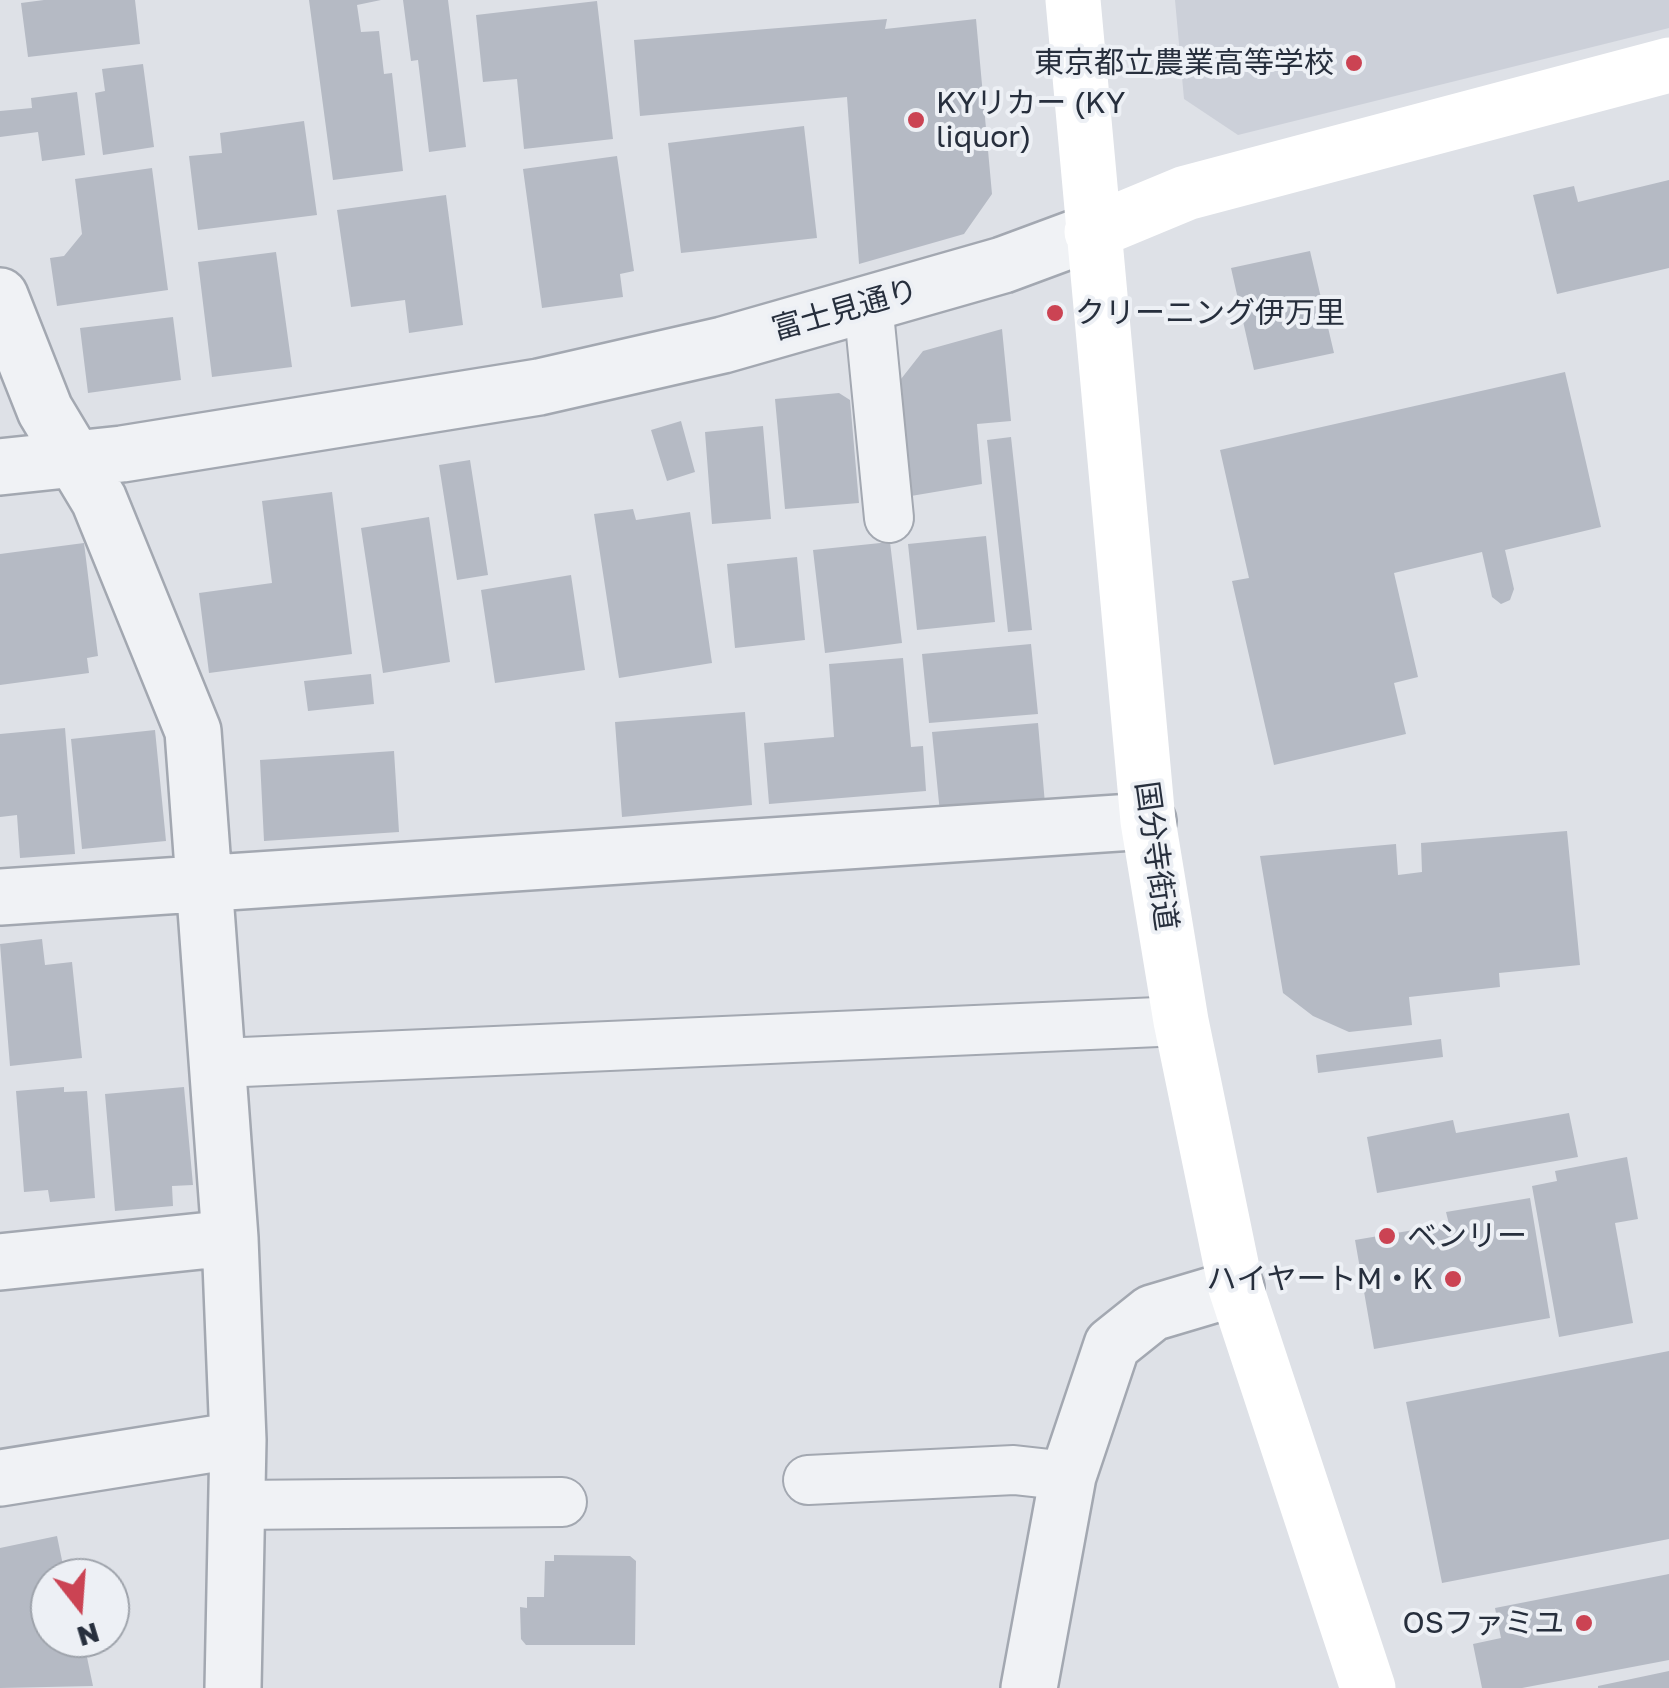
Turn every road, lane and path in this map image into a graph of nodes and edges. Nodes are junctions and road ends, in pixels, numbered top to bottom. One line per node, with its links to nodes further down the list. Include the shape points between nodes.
1 (1073, 0): 3 (main road, 国分寺街道)
2 (1669, 65): 3 (main road, 富士見通り, via 1186,193)
3 (1092, 232): 5 (street, 富士見通り); 9 (main road, 国分寺街道)
4 (0, 296): 6 (street, via 45,410)
5 (868, 303): 6 (street, 富士見通り, via 539,387); 8 (lane)
6 (74, 460): 7 (street, 富士見通り); 10 (street, via 99,500 192,731)
7 (0, 467)
8 (889, 518)
9 (1148, 821): 10 (street); 12 (main road, 国分寺街道)
10 (204, 880): 11 (street); 13 (street)
11 (0, 897)
12 (1181, 1022): 13 (lane); 16 (main road, 国分寺街道)
13 (220, 1063): 14 (street)
14 (230, 1238): 15 (street); 17 (street)
15 (0, 1262)
16 (1236, 1288): 18 (street, via 1152,1313 1112,1345); 25 (main road, 国分寺街道)
17 (238, 1440): 19 (street); 22 (street)
18 (1068, 1476): 20 (lane, via 1014,1470); 24 (street)
19 (0, 1478)
20 (808, 1480)
21 (562, 1502): 22 (lane)
22 (236, 1505): 23 (street)
23 (233, 1688)
24 (1029, 1688)
25 (1368, 1688)

